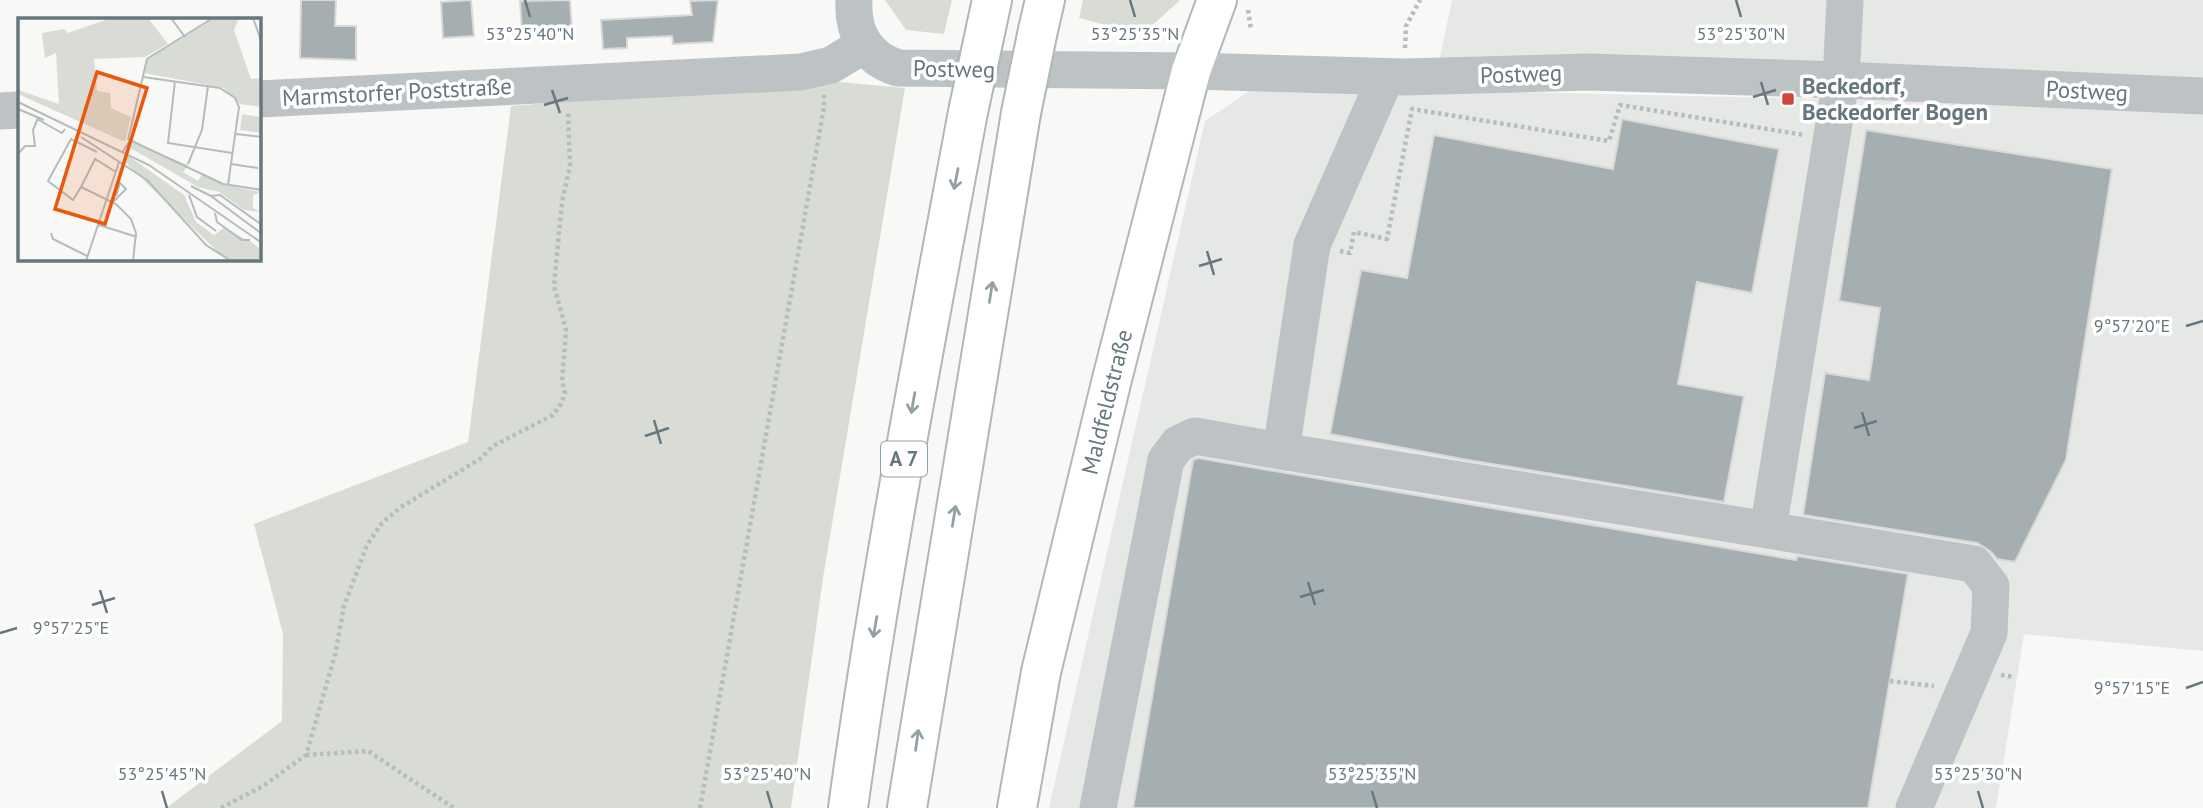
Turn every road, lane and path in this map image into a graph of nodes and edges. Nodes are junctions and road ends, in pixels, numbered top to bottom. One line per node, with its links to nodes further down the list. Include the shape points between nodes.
1 (1217, 0): 10 (main road, Maldfeldstraße)
2 (1247, 0): 8 (path)
3 (1420, 0): 11 (path, via 1406,26)
4 (1845, 0): 12 (street)
5 (989, 14): 26 (main road, A 7, one-way to 26, bridge, via 908,435)
6 (1042, 15): 27 (main road, A 7, one-way to 6, bridge, via 1021,113)
7 (858, 25): 9 (street, Marmstorfer Poststraße); 10 (street, Postweg, via 877,59 898,68)
8 (1251, 30)
9 (822, 68): 13 (street, Marmstorfer Poststraße); 25 (path, via 824,107)
10 (1191, 71): 11 (street, Postweg); 28 (main road, Maldfeldstraße, via 1041,671)
11 (1395, 77): 12 (street, Postweg, via 1589,72); 19 (street)
12 (1841, 80): 14 (street, Postweg); 18 (street)
13 (567, 83): 15 (street, Marmstorfer Poststraße); 22 (path, via 570,166 554,286 566,330 561,404 553,415 493,446 382,523 367,545 344,606)
14 (2203, 96)
15 (261, 99)
16 (18, 110): 17 (street)
17 (0, 111)
18 (1831, 139): 19 (path, via 1620,105 1609,141 1412,109 1387,239 1354,232 1350,253); 21 (street)
19 (1312, 246): 20 (street)
20 (1281, 451): 21 (street); 29 (street, via 1195,436 1178,444 1167,460)
21 (1768, 530): 30 (street, via 1975,564 1991,586 1989,634)
22 (306, 755): 23 (path, via 263,786); 24 (path, via 368,751)
23 (221, 808)
24 (454, 808)
25 (700, 808)
26 (848, 808)
27 (907, 808)
28 (1017, 808)
29 (1098, 808)
30 (1914, 808)

